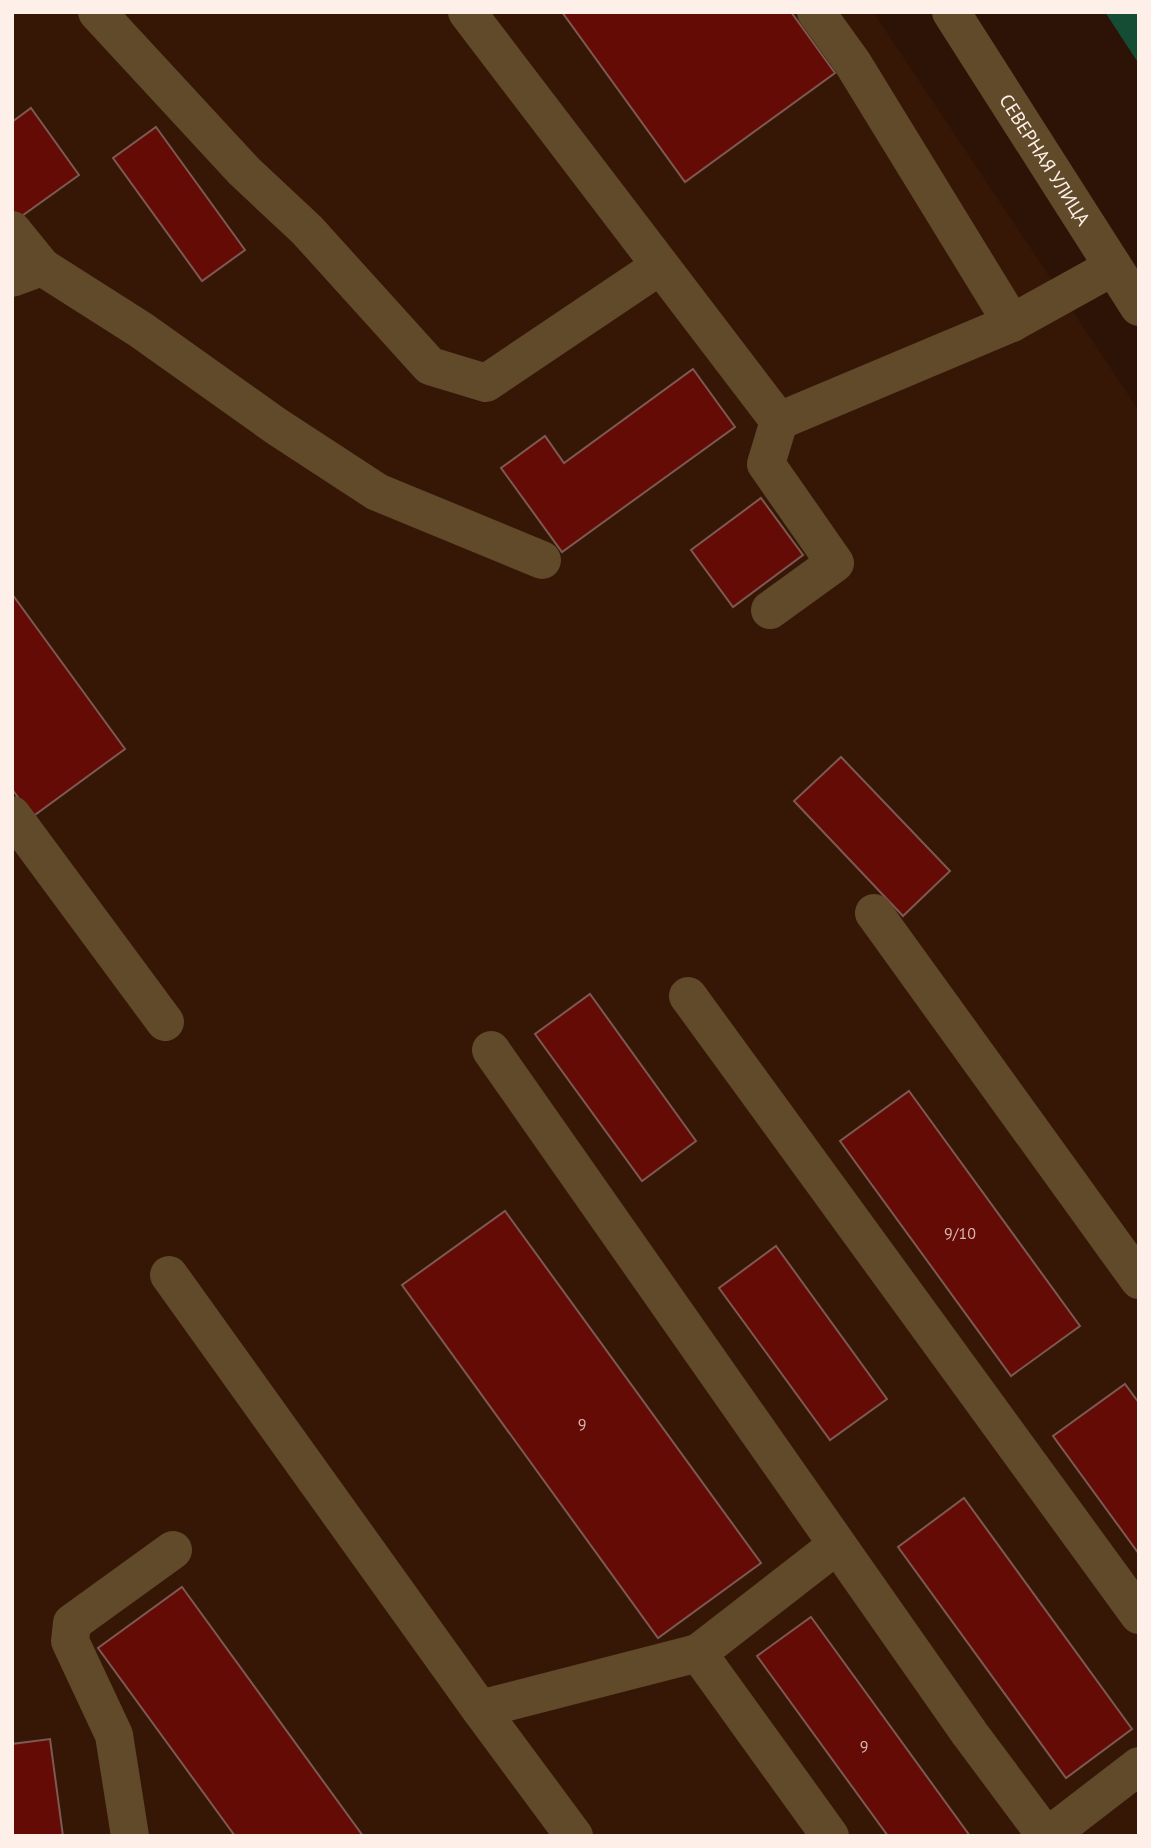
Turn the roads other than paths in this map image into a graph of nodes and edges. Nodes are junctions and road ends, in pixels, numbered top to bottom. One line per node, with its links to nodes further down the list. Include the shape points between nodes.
1 (97, 12): 6 (street, via 244,171 307,230 430,366 486,383)
2 (467, 12): 6 (street)
3 (816, 12): 10 (street, via 852,62)
4 (951, 12): 7 (street, СЕВЕРНАЯ УЛИЦА)
5 (12, 230): 8 (street)
6 (660, 265): 11 (street)
7 (1113, 267): 9 (street, СЕВЕРНАЯ УЛИЦА); 10 (street)
8 (27, 273): 12 (street, via 141,330 377,492)
9 (1139, 307)
10 (1012, 323): 11 (street)
11 (779, 421): 13 (street, via 766,464 835,562)
12 (542, 560)
13 (770, 610)
14 (12, 815): 17 (street)
15 (874, 913): 20 (street)
16 (688, 996): 23 (street)
17 (165, 1022)
18 (491, 1050): 21 (street)
19 (169, 1275): 25 (street)
20 (1139, 1280)
21 (837, 1545): 24 (street); 30 (street)
22 (173, 1550): 27 (street, via 72,1623 70,1642 114,1735)
23 (1139, 1615)
24 (698, 1653): 25 (street); 29 (street)
25 (480, 1709): 28 (street)
26 (1139, 1766): 30 (street)
27 (130, 1836)
28 (573, 1836)
29 (831, 1836)
30 (1047, 1836)

